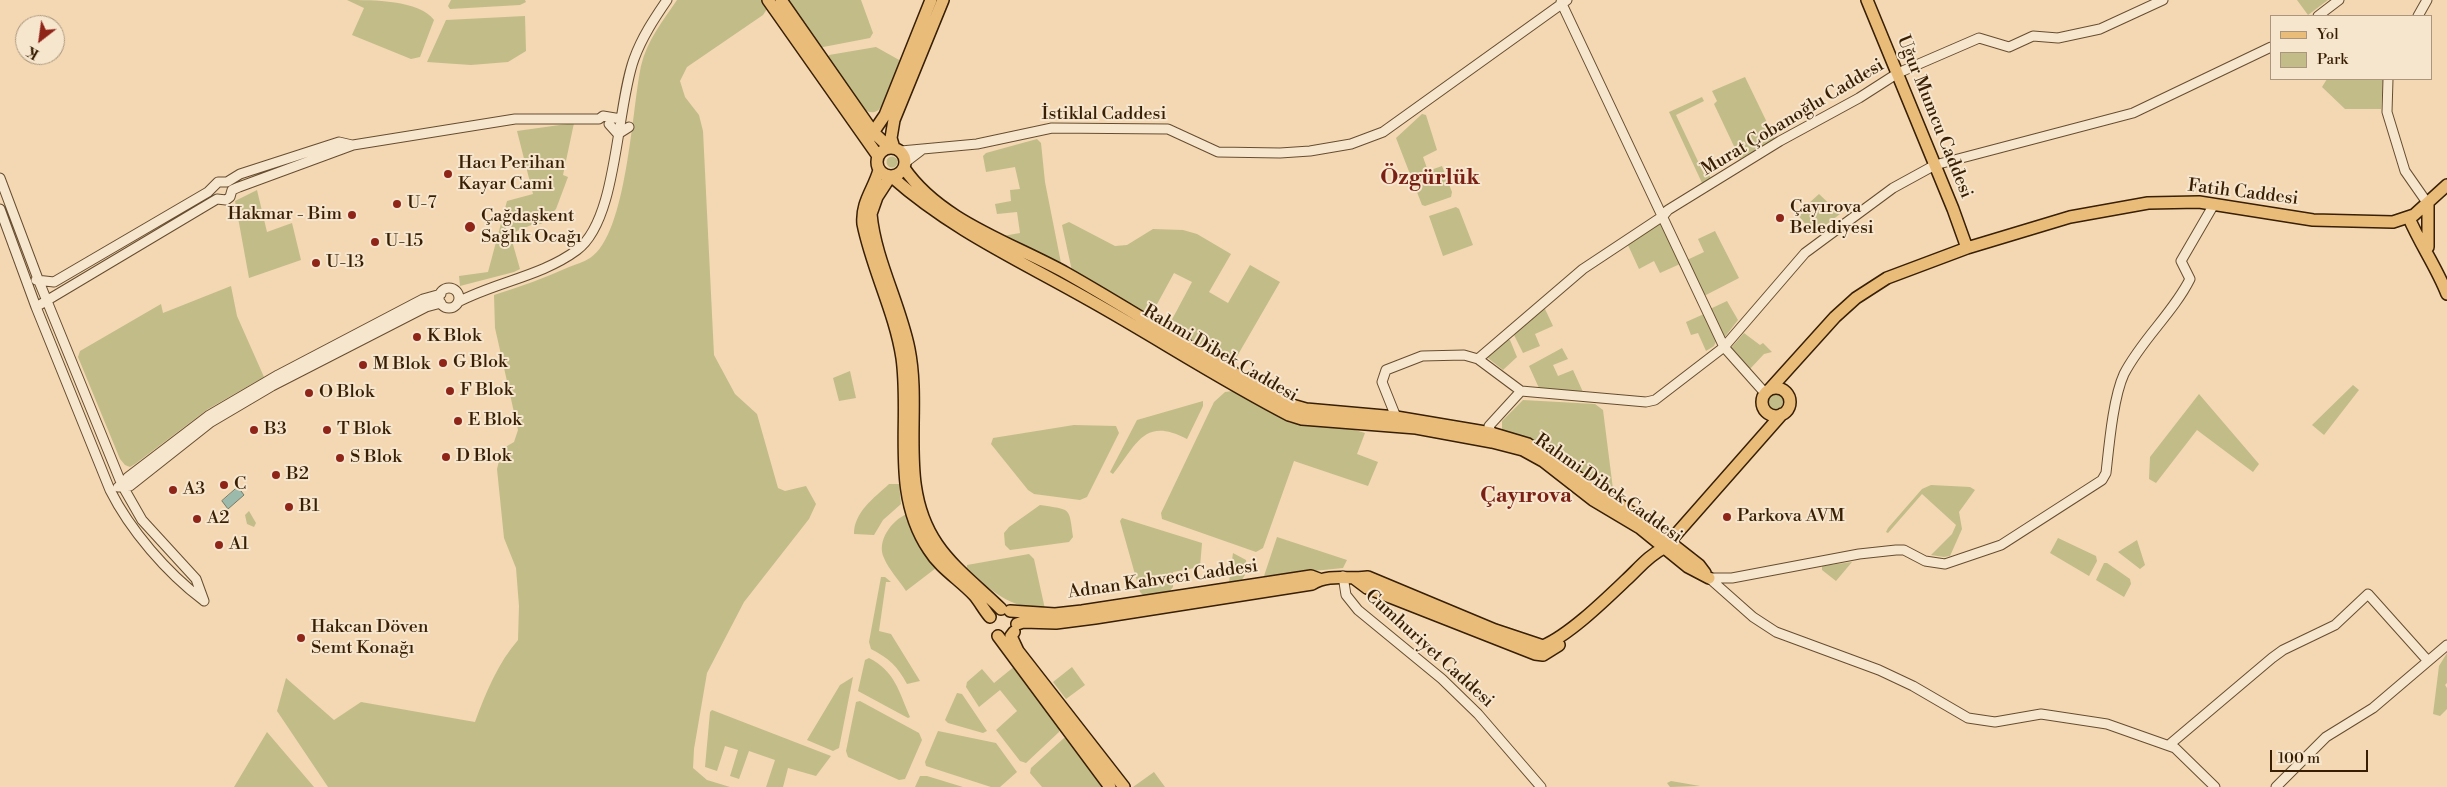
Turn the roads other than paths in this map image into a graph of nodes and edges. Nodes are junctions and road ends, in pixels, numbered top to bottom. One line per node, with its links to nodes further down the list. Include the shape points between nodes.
1 (668, 0): 16 (street, via 646,31 633,61)
2 (768, 0): 21 (main road, Rahmi Dibek Caddesi, via 814,68)
3 (781, 0): 18 (main road, Rahmi Dibek Caddesi)
4 (931, 0): 17 (main road)
5 (943, 0): 23 (main road, via 894,120 891,138)
6 (1867, 0): 14 (main road, Uğur Mumcu Caddesi)
7 (2163, 0): 14 (street, Murat Çobanoğlu Caddesi, via 2100,29 2058,38 2033,36 2009,47 1978,38)
8 (2339, 0): 11 (street)
9 (2427, 0): 12 (street)
10 (1564, 1): 23 (street, İstiklal Caddesi, via 1383,132 1351,144 1280,153 1218,152 1168,129 1052,128 977,144 923,148); 37 (street, via 1620,131)
11 (2319, 15)
12 (2419, 15)
13 (2270, 47): 25 (street, via 2133,114)
14 (1898, 73): 25 (main road, Uğur Mumcu Caddesi); 37 (street, Murat Çobanoğlu Caddesi, via 1780,141)
15 (2388, 80): 34 (street, via 2387,112 2405,171)
16 (623, 109): 19 (street); 20 (street)
17 (887, 111): 18 (main road, via 874,117); 21 (main road)
18 (861, 115): 21 (main road, Rahmi Dibek Caddesi)
19 (609, 121): 20 (street); 20 (street); 22 (street, via 515,119)
20 (624, 125): 46 (street, via 598,223 590,239 578,250 549,266)
21 (871, 137): 23 (main road, Rahmi Dibek Caddesi); 24 (main road, Rahmi Dibek Caddesi)
22 (353, 145): 29 (street, via 339,142 240,174); 32 (street)
23 (899, 155): 24 (main road, via 882,151); 27 (main road, via 899,174); 62 (main road, Rahmi Dibek Caddesi, via 919,188 959,216 993,237 1065,272 1292,405)
24 (878, 156): 26 (main road, Rahmi Dibek Caddesi)
25 (1935, 165): 42 (main road, Uğur Mumcu Caddesi); 55 (street, via 1893,188 1805,253)
26 (879, 170): 27 (main road, Rahmi Dibek Caddesi); 72 (main road, via 864,202 863,224 902,357 904,473 910,508 931,554 974,596)
27 (891, 177): 67 (main road, Rahmi Dibek Caddesi, via 965,232 1289,414 1302,418 1416,428 1523,450 1584,494); 71 (main road, via 876,197 871,214 911,358 915,403 912,459 917,496 927,526 945,555)
28 (0, 178): 44 (street)
29 (227, 182): 31 (street, via 218,182); 32 (street)
30 (2447, 185): 34 (main road, Fatih Caddesi)
31 (213, 188): 33 (street); 44 (street, via 54,282)
32 (232, 190): 33 (street, via 226,200)
33 (217, 199): 50 (street)
34 (2428, 204): 38 (main road, Fatih Caddesi); 41 (main road)
35 (2213, 206): 39 (main road, Fatih Caddesi, via 2313,220); 42 (main road, Fatih Caddesi, via 2199,202 2148,203 2087,213); 69 (street, via 2181,260 2190,279 2182,295 2124,375 2102,480 2001,545 1945,564 1925,561 1904,550 1896,550 1732,578)
36 (0, 208): 45 (street)
37 (1663, 216): 55 (street); 57 (street, Murat Çobanoğlu Caddesi, via 1583,268)
38 (2411, 216): 39 (main road, Fatih Caddesi); 40 (main road); 41 (main road)
39 (2393, 222): 40 (main road)
40 (2417, 236): 43 (main road)
41 (2428, 247): 43 (main road)
42 (1967, 248): 58 (main road, via 1903,271 1856,298)
43 (2431, 260): 49 (main road)
44 (38, 280): 45 (street); 50 (street)
45 (27, 283): 53 (street)
46 (486, 289): 47 (street); 51 (street)
47 (455, 290): 48 (street, via 446,289); 51 (street)
48 (441, 294): 52 (street); 65 (street, via 423,299 329,348 208,416)
49 (2447, 294)
50 (48, 300): 53 (street); 54 (street)
51 (458, 302): 52 (street, via 449,308)
52 (441, 303): 65 (street, via 426,307 272,386 211,422 130,486)
53 (36, 307): 56 (street)
54 (65, 345): 56 (street); 65 (street)
55 (1724, 347): 58 (street); 59 (street, via 1655,400 1613,400)
56 (54, 350): 66 (street)
57 (1478, 358): 59 (street); 62 (street, via 1422,356 1386,370 1382,382)
58 (1772, 390): 60 (main road, via 1762,403); 61 (main road, via 1790,399)
59 (1521, 391): 64 (street, via 1490,426)
60 (1769, 414): 61 (main road); 63 (main road)
61 (1782, 414): 63 (main road)
62 (1396, 417): 64 (main road, Rahmi Dibek Caddesi)
63 (1769, 430): 67 (main road)
64 (1491, 433): 67 (main road, Rahmi Dibek Caddesi, via 1538,449 1634,514)
65 (122, 485): 66 (street); 66 (street, via 142,520 196,579 204,601 184,586 135,530)
66 (110, 490)
67 (1668, 545): 68 (main road, Adnan Kahveci Caddesi, via 1661,558 1618,597 1554,650 1543,655); 69 (main road, Rahmi Dibek Caddesi, via 1700,565)
68 (1343, 576): 70 (main road, Adnan Kahveci Caddesi); 80 (street, Cumhuriyet Caddesi, via 1346,596 1358,610 1442,679 1478,714)
69 (1709, 578): 77 (street, Rahmi Dibek Caddesi, via 1753,617 1776,632 1886,673 1968,718 1995,722 2041,714 2065,716 2107,724)
70 (1319, 579): 71 (main road, Adnan Kahveci Caddesi, via 1311,576 1082,611 1049,614); 73 (main road, Adnan Kahveci Caddesi, via 1312,584 1095,618 1056,623 1023,622)
71 (1006, 610): 72 (main road, via 994,611); 73 (main road, via 1015,616)
72 (990, 617): 74 (main road, via 991,630)
73 (1015, 628): 74 (main road, via 1006,636); 79 (main road, via 1011,636 1018,651)
74 (998, 636): 78 (main road)
75 (2447, 645): 76 (street)
76 (2428, 661): 77 (street, via 2368,594 2334,625 2272,658); 82 (street, via 2373,708 2326,737)
77 (2169, 745): 81 (street, Rahmi Dibek Caddesi, via 2188,758)
78 (1110, 787)
79 (1124, 787)
80 (1541, 787)
81 (2215, 787)
82 (2276, 787)

